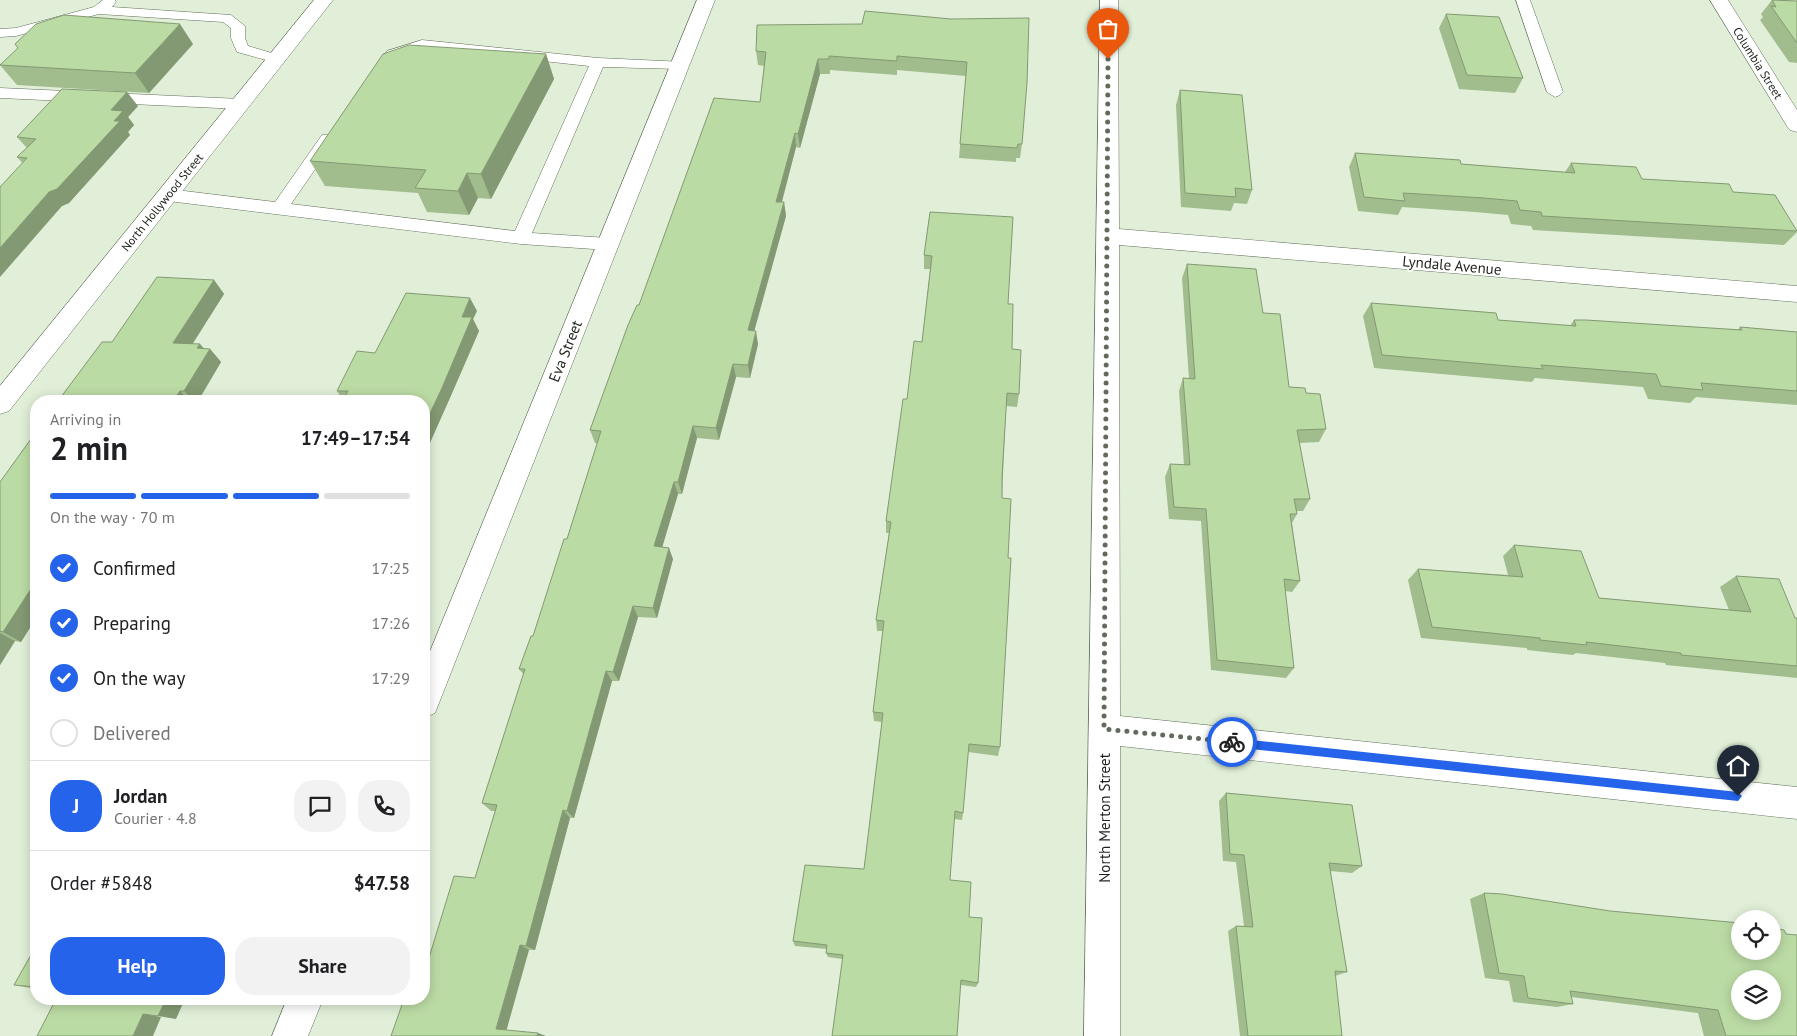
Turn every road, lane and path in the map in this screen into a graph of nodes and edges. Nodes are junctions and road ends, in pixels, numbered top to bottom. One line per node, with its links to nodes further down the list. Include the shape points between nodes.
1 (110, 0): 7 (lane)
2 (324, 0): 9 (street, North Hollywood Street)
3 (706, 0): 12 (street, Eva Street)
4 (1108, 0): 20 (street, North Merton Street)
5 (1523, 0): 14 (lane)
6 (1720, 0): 16 (street, Columbia Street)
7 (99, 10): 8 (lane, via 16,32); 9 (lane, via 226,18 238,26 242,49)
8 (0, 33)
9 (277, 59): 15 (street, North Hollywood Street)
10 (598, 62): 11 (lane, via 422,44 386,55); 12 (lane); 21 (lane)
11 (381, 63)
12 (680, 65): 22 (street, Eva Street)
13 (0, 92): 15 (lane)
14 (1555, 92)
15 (241, 104): 18 (street, North Hollywood Street)
16 (1797, 126)
17 (336, 128): 19 (lane)
18 (168, 195): 19 (lane); 24 (street, North Hollywood Street)
19 (279, 209): 21 (lane)
20 (1107, 236): 23 (street, Lyndale Avenue); 26 (street, North Merton Street)
21 (521, 238): 22 (lane)
22 (608, 244): 25 (street, Eva Street)
23 (1797, 294)
24 (0, 404)
25 (430, 687)
26 (1104, 729): 27 (street); 30 (street, North Merton Street)
27 (1797, 803)
28 (303, 1005): 29 (street)
29 (290, 1036)
30 (1102, 1036)

